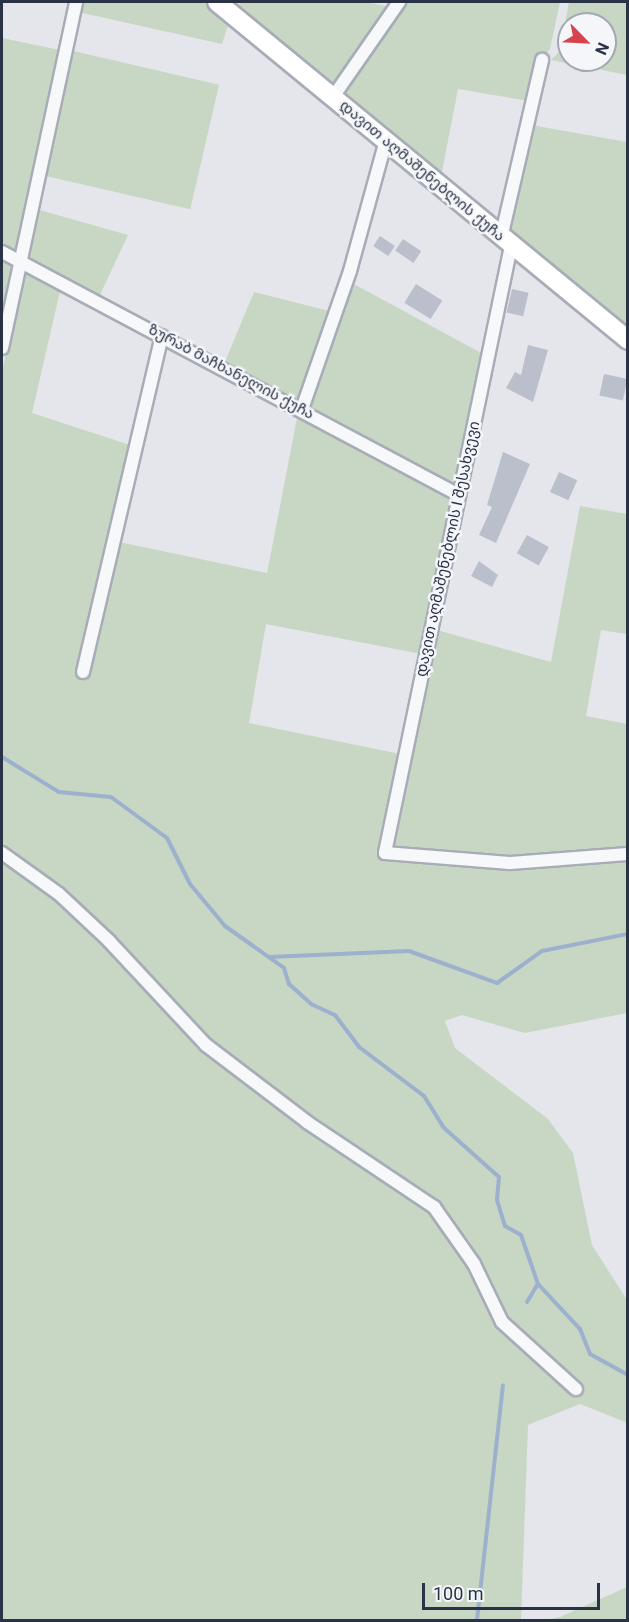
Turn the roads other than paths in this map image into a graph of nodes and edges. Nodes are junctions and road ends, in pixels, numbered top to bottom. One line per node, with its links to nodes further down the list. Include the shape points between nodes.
1 (76, 2): 9 (street)
2 (217, 2): 5 (street, დავით აღმაშენებლის ქუჩა)
3 (399, 2): 5 (street)
4 (542, 60): 7 (street, დავით აღმაშენებლის I შესახვევი)
5 (333, 97): 6 (street, დავით აღმაშენებლის ქუჩა)
6 (386, 140): 7 (street, დავით აღმაშენებლის ქუჩა); 13 (street, via 350,271)
7 (506, 242): 11 (street, დავით აღმაშენებლის ქუჩა); 14 (street, დავით აღმაშენებლის I შესახვევი)
8 (2, 252): 9 (street, ზურაბ მაჩხანელის ქუჩა)
9 (21, 261): 10 (street, ზურაბ მაჩხანელის ქუჩა); 12 (street)
10 (162, 336): 13 (street, ზურაბ მაჩხანელის ქუჩა); 15 (street)
11 (627, 340)
12 (2, 348)
13 (302, 409): 14 (street, ზურაბ მაჩხანელის ქუჩა)
14 (459, 495): 17 (street, დავით აღმაშენებლის I შესახვევი, via 385,853 510,863)
15 (83, 672)
16 (2, 853): 18 (street, via 59,894 109,941 206,1045 299,1117 434,1207 474,1264 502,1322)
17 (627, 854)
18 (576, 1389)

